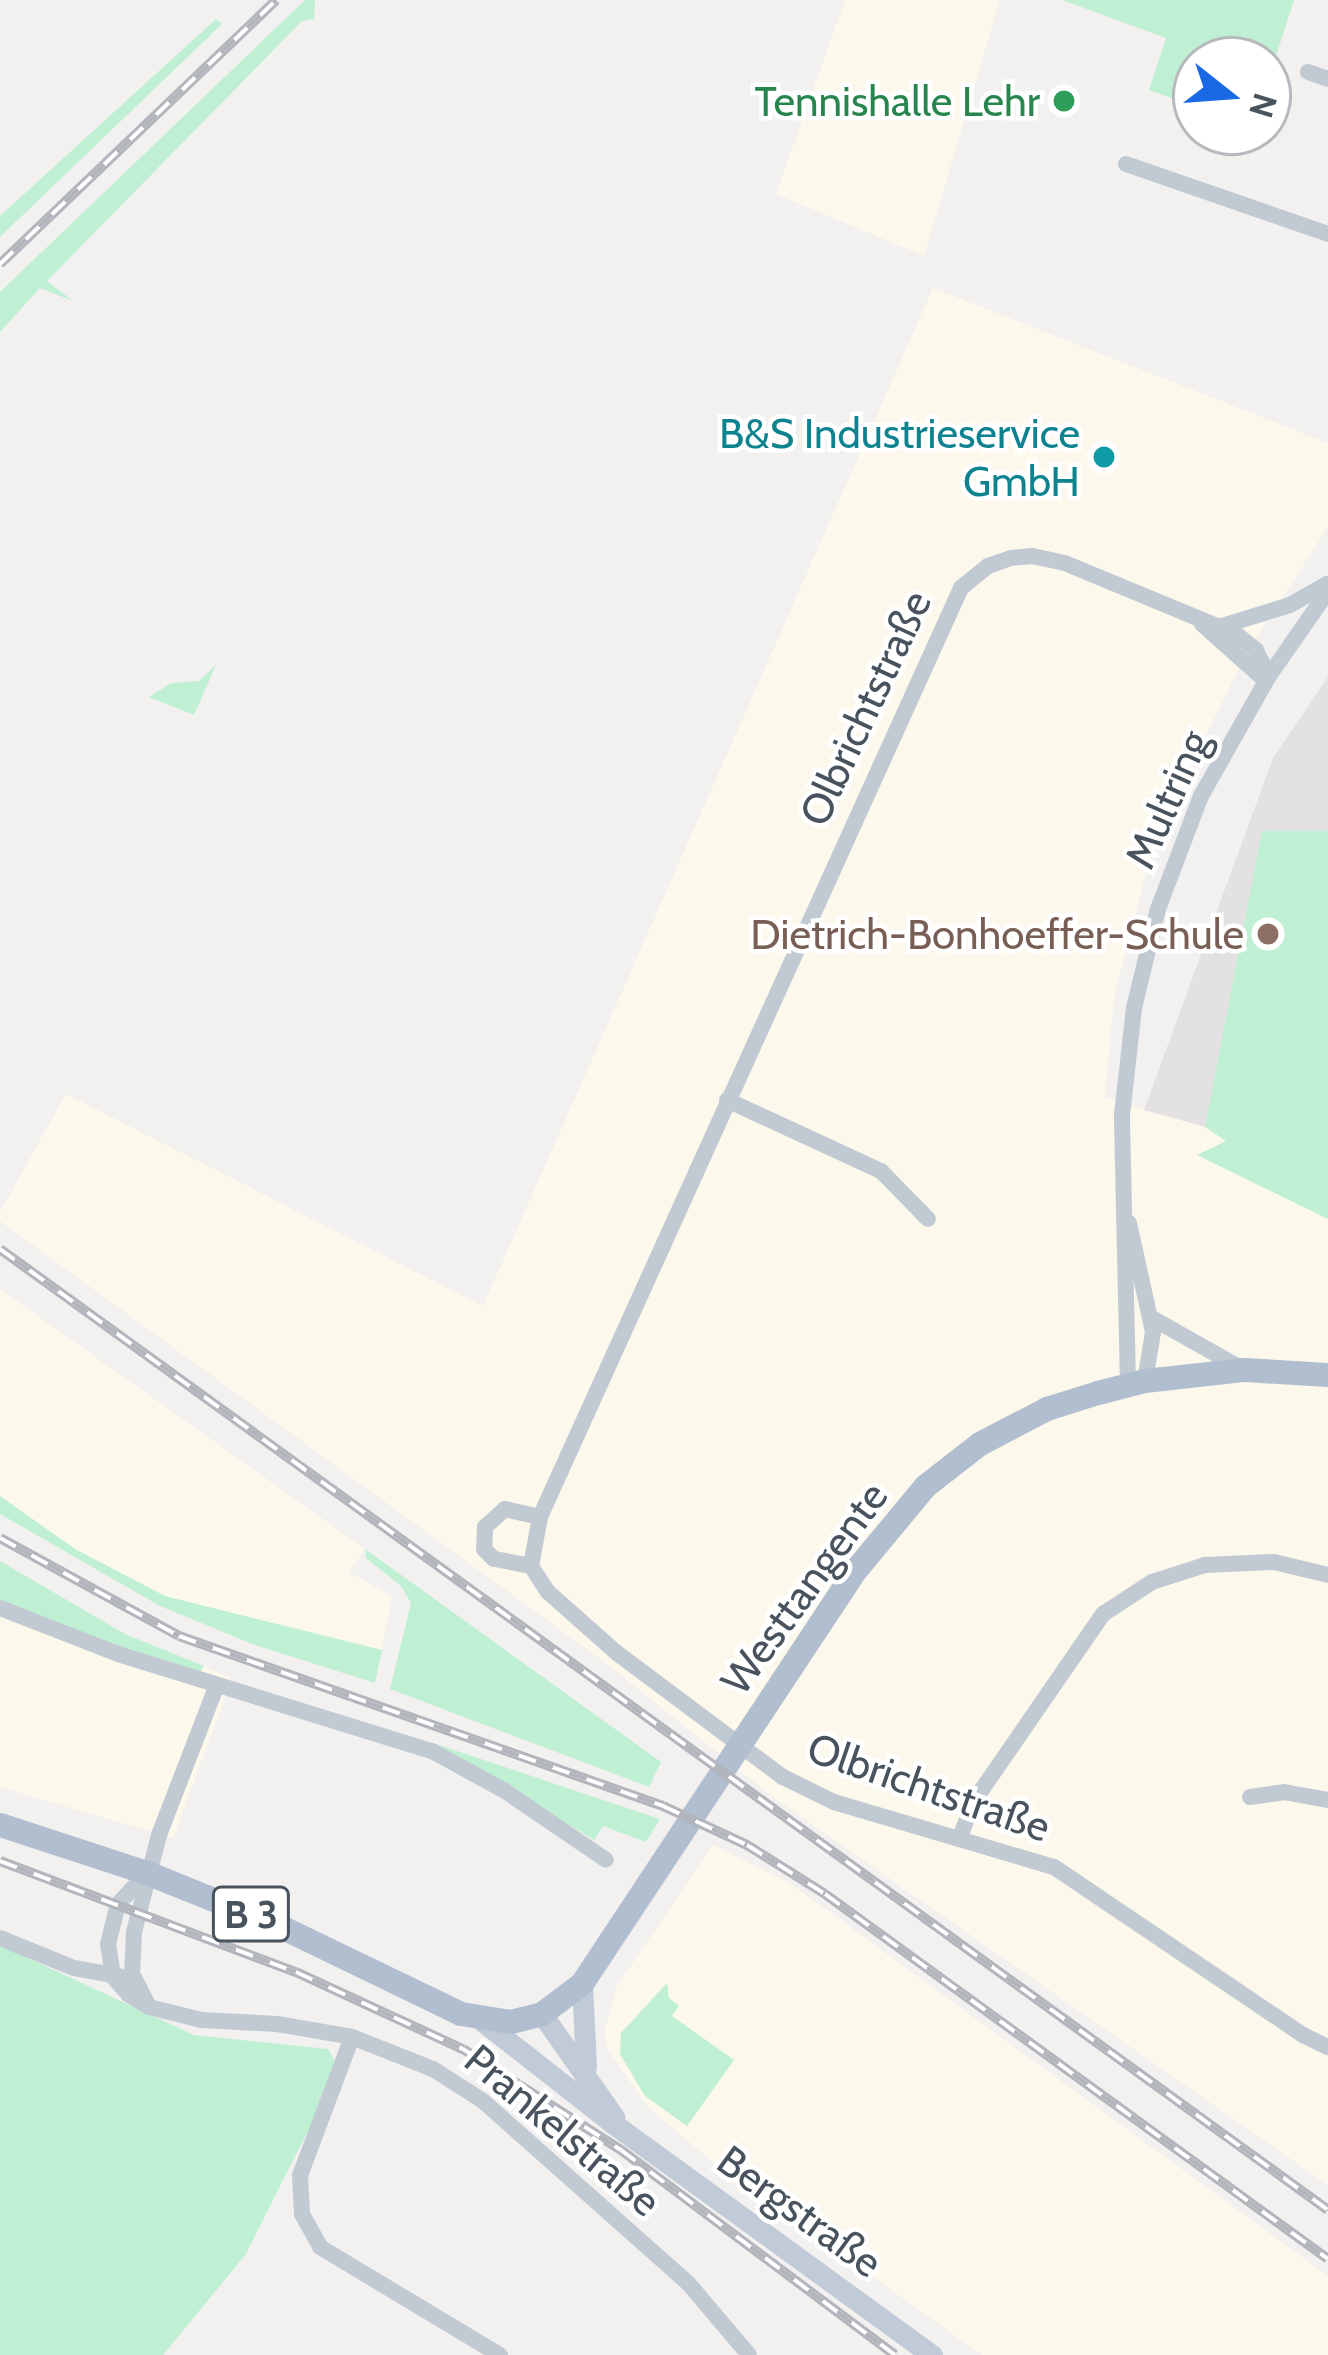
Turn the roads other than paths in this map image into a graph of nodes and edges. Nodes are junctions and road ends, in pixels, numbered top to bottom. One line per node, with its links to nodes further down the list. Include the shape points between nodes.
1 (1308, 72): 2 (street)
2 (1328, 79)
3 (1126, 164): 4 (street)
4 (1328, 235)
5 (1328, 587): 6 (street); 7 (street, Multring)
6 (1210, 625): 7 (street, Olbrichtstraße); 8 (street, Olbrichtstraße, via 1033,556 973,576 916,676)
7 (1267, 678): 9 (street, Multring, via 1202,796 1158,909 1134,1008 1122,1114)
8 (727, 1100): 10 (street, via 881,1171); 15 (street, Olbrichtstraße)
9 (1125, 1203): 11 (street, Multring); 14 (street, Multring)
10 (928, 1220)
11 (1150, 1316): 12 (street); 14 (street, Multring, via 1153,1350)
12 (1245, 1370): 13 (main road, Westtangente); 14 (main road, Westtangente)
13 (1328, 1375)
14 (1137, 1383): 28 (main road, Westtangente, via 1047,1409 980,1444 926,1486 857,1569)
15 (540, 1517): 16 (street, Olbrichtstraße); 16 (street, Olbrichtstraße, via 505,1509 485,1527 484,1549 494,1559)
16 (531, 1566): 23 (street, Olbrichtstraße, via 548,1592 617,1653 783,1778 833,1802)
17 (1328, 1575): 23 (street, via 1274,1562 1205,1565 1152,1582 1103,1614 974,1801)
18 (0, 1608): 19 (street)
19 (217, 1685): 24 (street, via 432,1750); 25 (street)
20 (1250, 1797): 21 (street, via 1284,1792)
21 (1328, 1800)
22 (0, 1825): 25 (main road, B 3)
23 (960, 1837): 32 (street, Olbrichtstraße, via 1054,1867)
24 (606, 1860)
25 (147, 1873): 27 (street); 30 (main road, B 3)
26 (0, 1938): 27 (street, via 22,1952)
27 (122, 1975): 31 (street, Prankelstraße, via 149,2007)
28 (582, 1984): 29 (main road); 33 (main road)
29 (542, 2014): 30 (main road, B 3); 33 (main road, Bergstraße); 34 (main road)
30 (481, 2020): 34 (main road, Bergstraße)
31 (352, 2037): 36 (street, via 300,2175 302,2214 320,2247); 37 (street, Prankelstraße, via 405,2055 483,2101 688,2283)
32 (1328, 2047)
33 (587, 2073): 35 (main road, Bergstraße)
34 (561, 2083): 35 (main road, Bergstraße)
35 (623, 2131): 38 (main road, Bergstraße)
36 (500, 2355)
37 (749, 2355)
38 (932, 2355)

